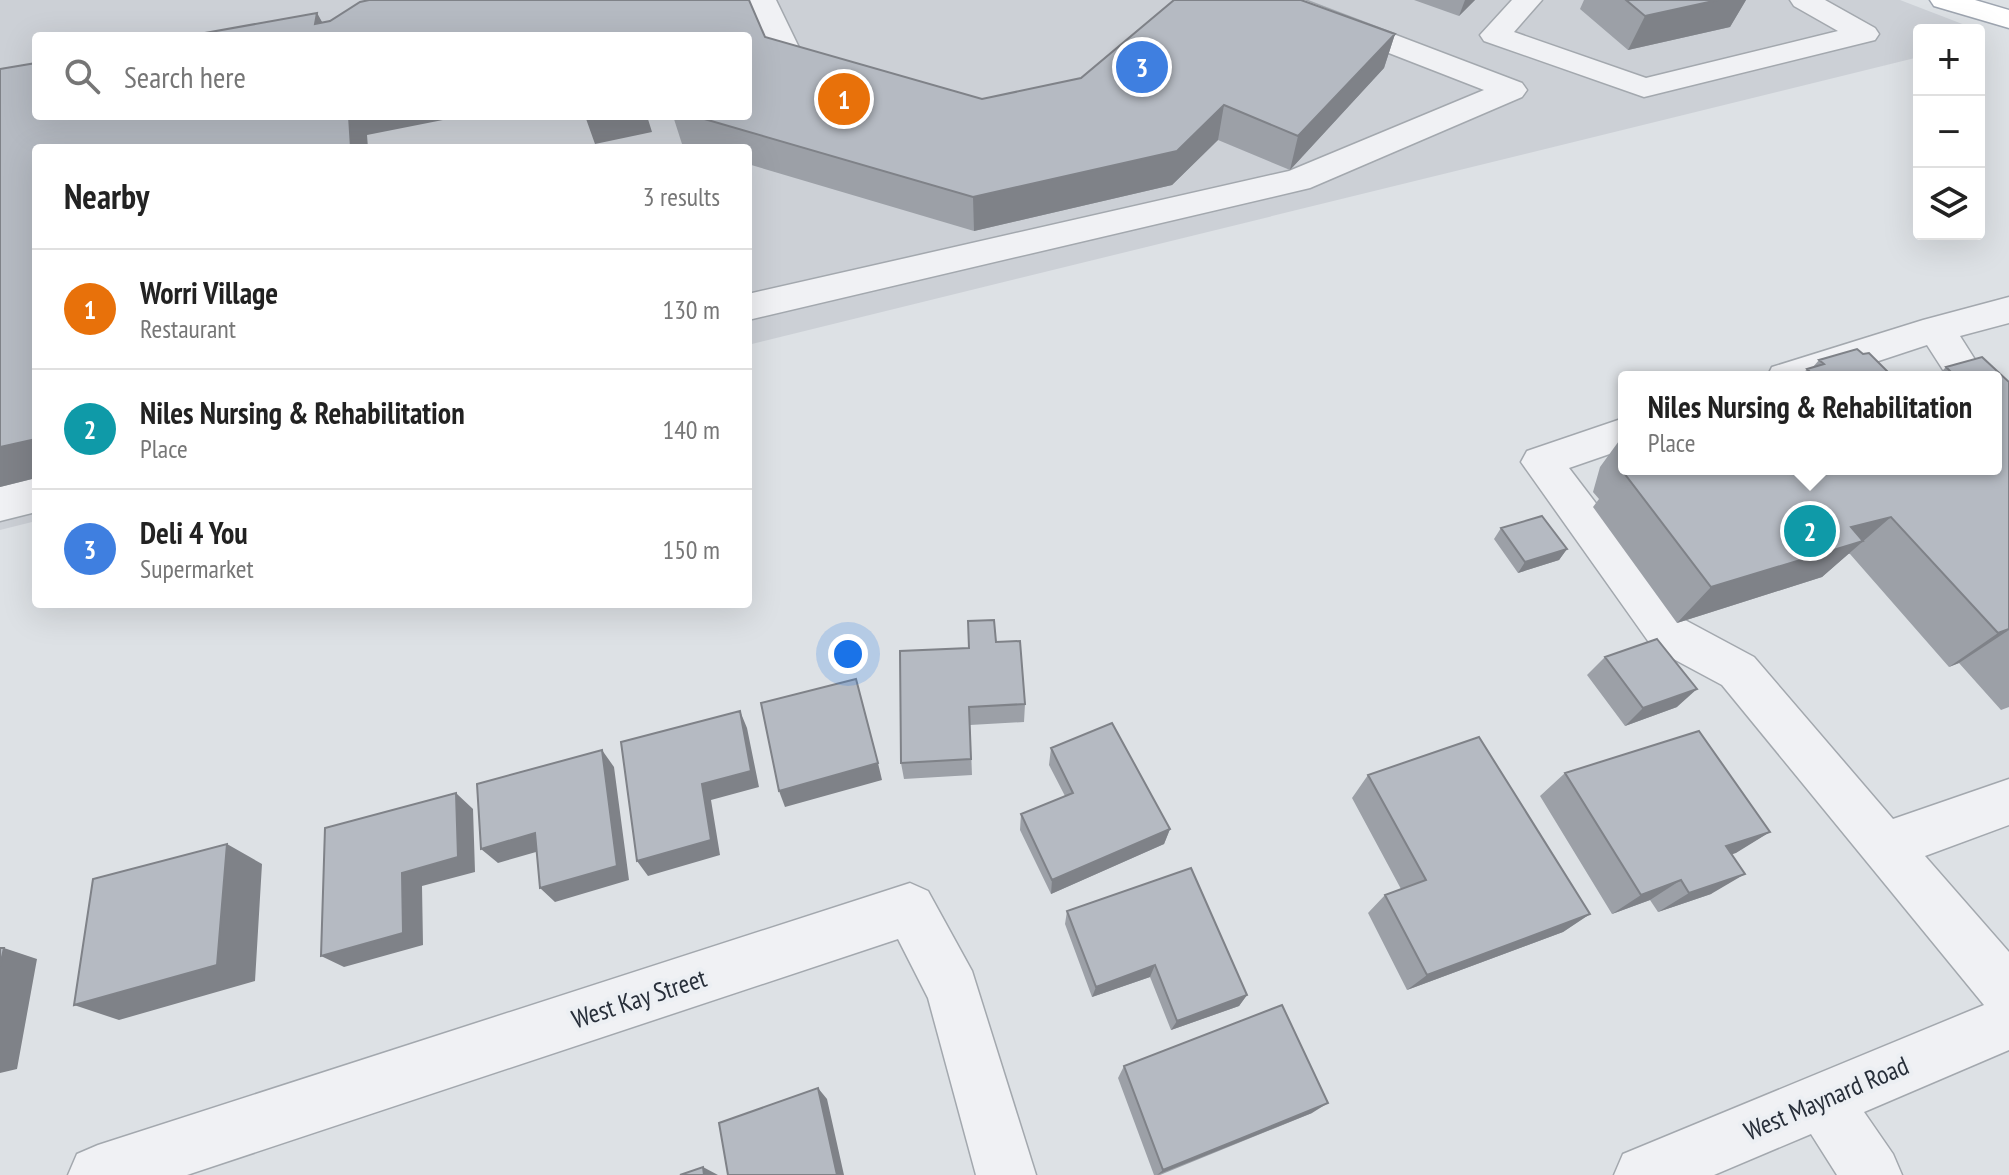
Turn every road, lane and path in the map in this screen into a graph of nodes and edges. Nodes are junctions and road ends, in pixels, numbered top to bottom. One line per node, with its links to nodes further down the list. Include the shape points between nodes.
1 (762, 0): 8 (street, via 794,68)
2 (1278, 0): 9 (street, via 1511,90 1298,180)
3 (1528, 0): 4 (street, via 1495,35 1644,88 1864,34)
4 (1804, 0)
5 (1959, 3): 6 (main road); 7 (main road)
6 (2009, 19)
7 (2009, 34)
8 (854, 84)
9 (752, 306)
10 (2009, 310): 11 (street)
11 (1936, 329): 12 (street); 13 (street)
12 (1822, 371)
13 (1964, 371)
14 (1618, 435): 18 (street, via 1541,462 1669,634 1738,671)
15 (32, 496): 16 (street)
16 (0, 504)
17 (2009, 802): 18 (street)
18 (1884, 847): 19 (street)
19 (2009, 993)
20 (2009, 1022): 21 (street, West Maynard Road)
21 (1821, 1099): 24 (street, West Maynard Road); 25 (street)
22 (98, 1175): 23 (street, West Kay Street, via 910,909 953,990)
23 (1006, 1175)
24 (1644, 1175)
25 (1872, 1175)

